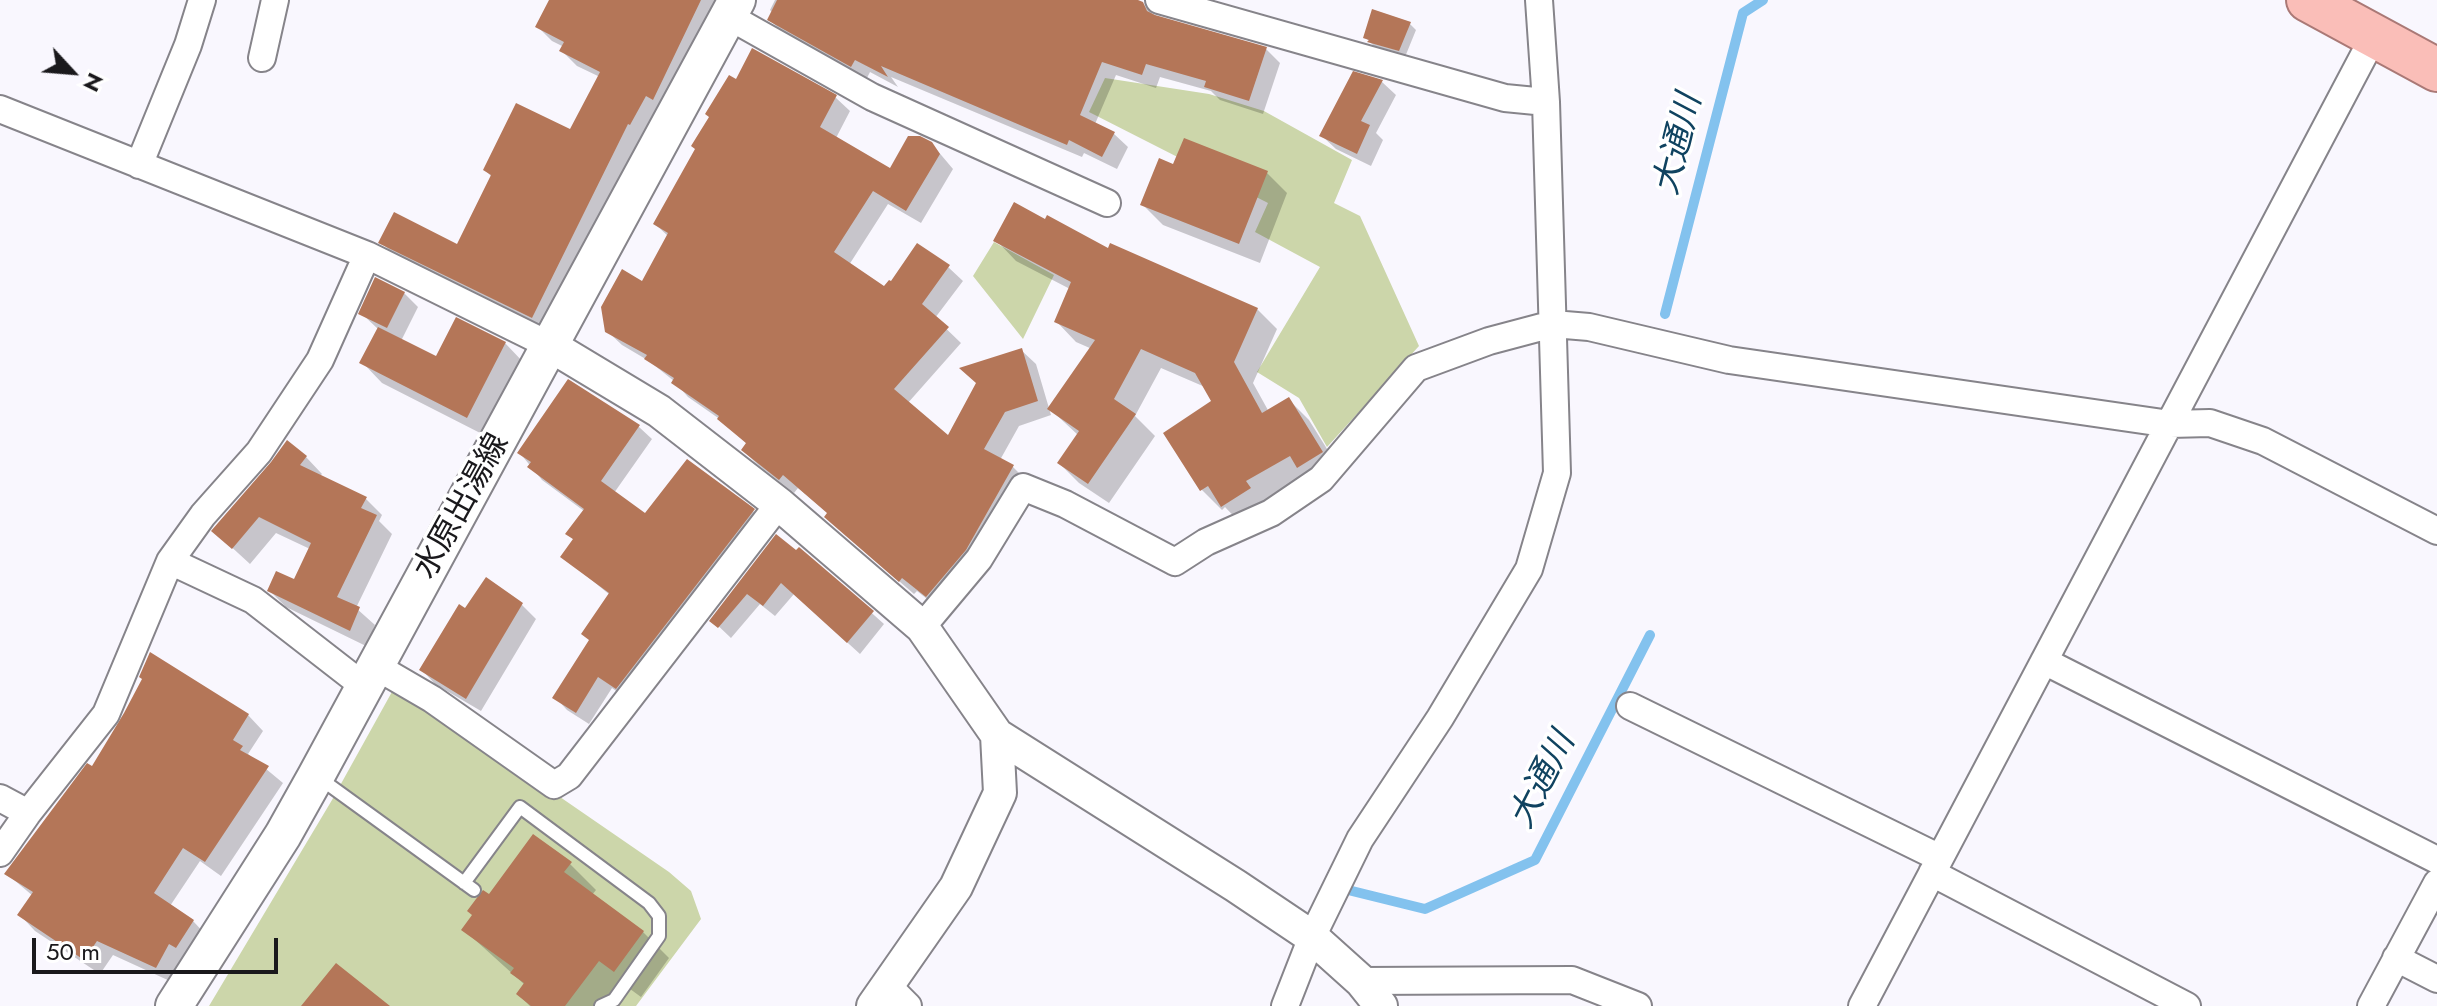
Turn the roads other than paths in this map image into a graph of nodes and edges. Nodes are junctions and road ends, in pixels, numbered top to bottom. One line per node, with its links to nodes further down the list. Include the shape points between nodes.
1 (202, 0): 12 (street)
2 (275, 0): 8 (street)
3 (1159, 0): 10 (street, via 1505,98)
4 (1539, 0): 10 (street)
5 (2308, 0): 7 (highway)
6 (732, 8): 13 (street, via 872,97); 16 (main road, 水原出湯線)
7 (2374, 36): 9 (highway); 17 (street)
8 (262, 58)
9 (2437, 70)
10 (1546, 102): 15 (street)
11 (0, 109): 12 (street)
12 (139, 165): 14 (street)
13 (1107, 203)
14 (367, 255): 16 (street); 20 (street, via 320,360 259,452)
15 (1553, 324): 17 (street, via 1589,327 1729,360); 21 (street, via 1416,368 1321,479 1271,513 1175,562 1023,487 979,559); 33 (street, via 1557,473 1529,569 1360,839)
16 (551, 346): 18 (street, via 659,411); 23 (main road, 水原出湯線)
17 (2170, 424): 19 (street, via 2210,423 2263,441); 22 (street)
18 (779, 504): 21 (street); 23 (street, via 569,776 554,785 432,699)
19 (2437, 531)
20 (170, 561): 23 (street, via 253,600); 28 (street, via 106,714)
21 (922, 627): 25 (street)
22 (2044, 661): 30 (street); 31 (street)
23 (371, 677): 26 (main road, 水原出湯線)
24 (1630, 706): 31 (street)
25 (997, 735): 33 (street); 37 (street, via 1000,793 956,887)
26 (316, 776): 38 (main road, 水原出湯線); 39 (lane, via 469,886 520,807 649,903 659,916 659,936 614,1000)
27 (0, 798): 28 (street)
28 (28, 813): 29 (street)
29 (0, 853)
30 (2437, 860)
31 (1936, 866): 43 (street); 44 (street)
32 (2437, 883): 34 (street)
33 (1312, 937): 36 (street); 40 (street)
34 (2396, 958): 35 (street); 45 (street)
35 (2437, 979)
36 (1361, 981): 41 (street); 42 (street, via 1572,980)
37 (890, 999)
38 (174, 1006)
39 (601, 1006)
40 (1285, 1006)
41 (1381, 1006)
42 (1638, 1006)
43 (1862, 1006)
44 (2187, 1006)
45 (2371, 1006)

